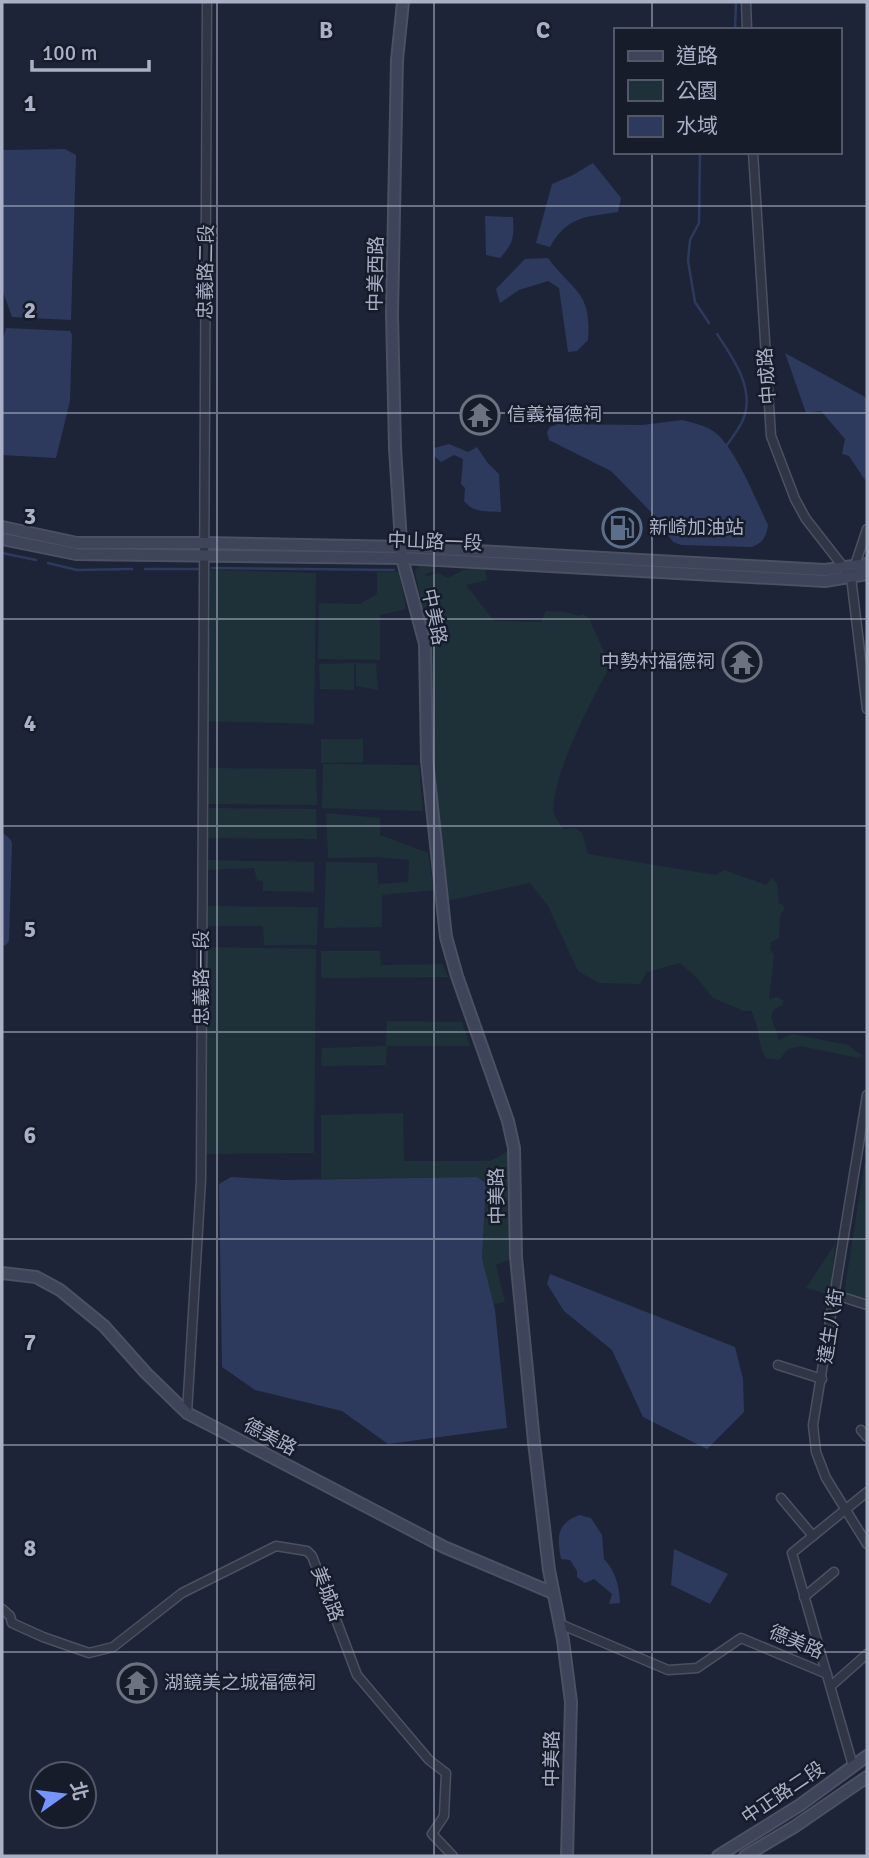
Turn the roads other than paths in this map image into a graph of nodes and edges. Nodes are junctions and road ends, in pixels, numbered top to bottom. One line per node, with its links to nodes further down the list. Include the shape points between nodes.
1 (207, 2): 9 (street, 忠義路二段)
2 (403, 2): 10 (street, 中美西路, via 397,60 392,314)
3 (746, 2): 4 (street)
4 (747, 28)
5 (752, 154): 13 (street, 中成路, via 771,436 806,519)
6 (2, 527): 9 (street, 中山路一段, via 77,543)
7 (867, 529): 13 (street)
8 (2, 539): 11 (street, 中山路一段, via 76,555)
9 (205, 543): 10 (street, 中山路一段); 11 (street, 忠義路一段)
10 (402, 552): 11 (street, 中山路一段); 13 (street, 中山路一段, via 825,581); 32 (street, 中美路, via 425,644 427,761 446,937 514,1148 516,1257)
11 (205, 555): 23 (street, 忠義路一段, via 201,1180)
12 (867, 564): 13 (street, 中山路一段)
13 (850, 570): 14 (street, 中山路一段); 15 (street)
14 (867, 574)
15 (866, 680): 16 (street)
16 (867, 709)
17 (867, 1095): 19 (street, 達生八街)
18 (2, 1273): 23 (street, 德美路, via 36,1277 60,1290 104,1325)
19 (836, 1295): 20 (street); 22 (street, 達生八街)
20 (867, 1305)
21 (778, 1365): 22 (street)
22 (822, 1379): 28 (street, 達生八街, via 813,1425 816,1452)
23 (187, 1413): 32 (street, 德美路, via 444,1547)
24 (860, 1430): 25 (street)
25 (867, 1437)
26 (867, 1492): 28 (street)
27 (781, 1498): 29 (street)
28 (846, 1510): 29 (street); 30 (street, 達生八街)
29 (813, 1536): 33 (street, via 792,1553)
30 (867, 1544)
31 (834, 1572): 33 (street)
32 (554, 1593): 35 (street, 中美路)
33 (804, 1597): 37 (street)
34 (2, 1609): 42 (street, 美城路, via 12,1623 89,1653 113,1647 182,1593 276,1546 307,1552 358,1675 429,1760 446,1773 444,1816 432,1834)
35 (560, 1624): 37 (street, 德美路, via 667,1670 697,1668 741,1639); 43 (street, 中美路, via 571,1702)
36 (867, 1654): 38 (street)
37 (827, 1674): 38 (street)
38 (831, 1686): 40 (street)
39 (867, 1756): 40 (street, 中正路二段)
40 (853, 1766): 44 (street, 中正路二段)
41 (867, 1777): 45 (street, 中正路二段)
42 (453, 1856)
43 (568, 1856)
44 (718, 1856)
45 (744, 1856)

